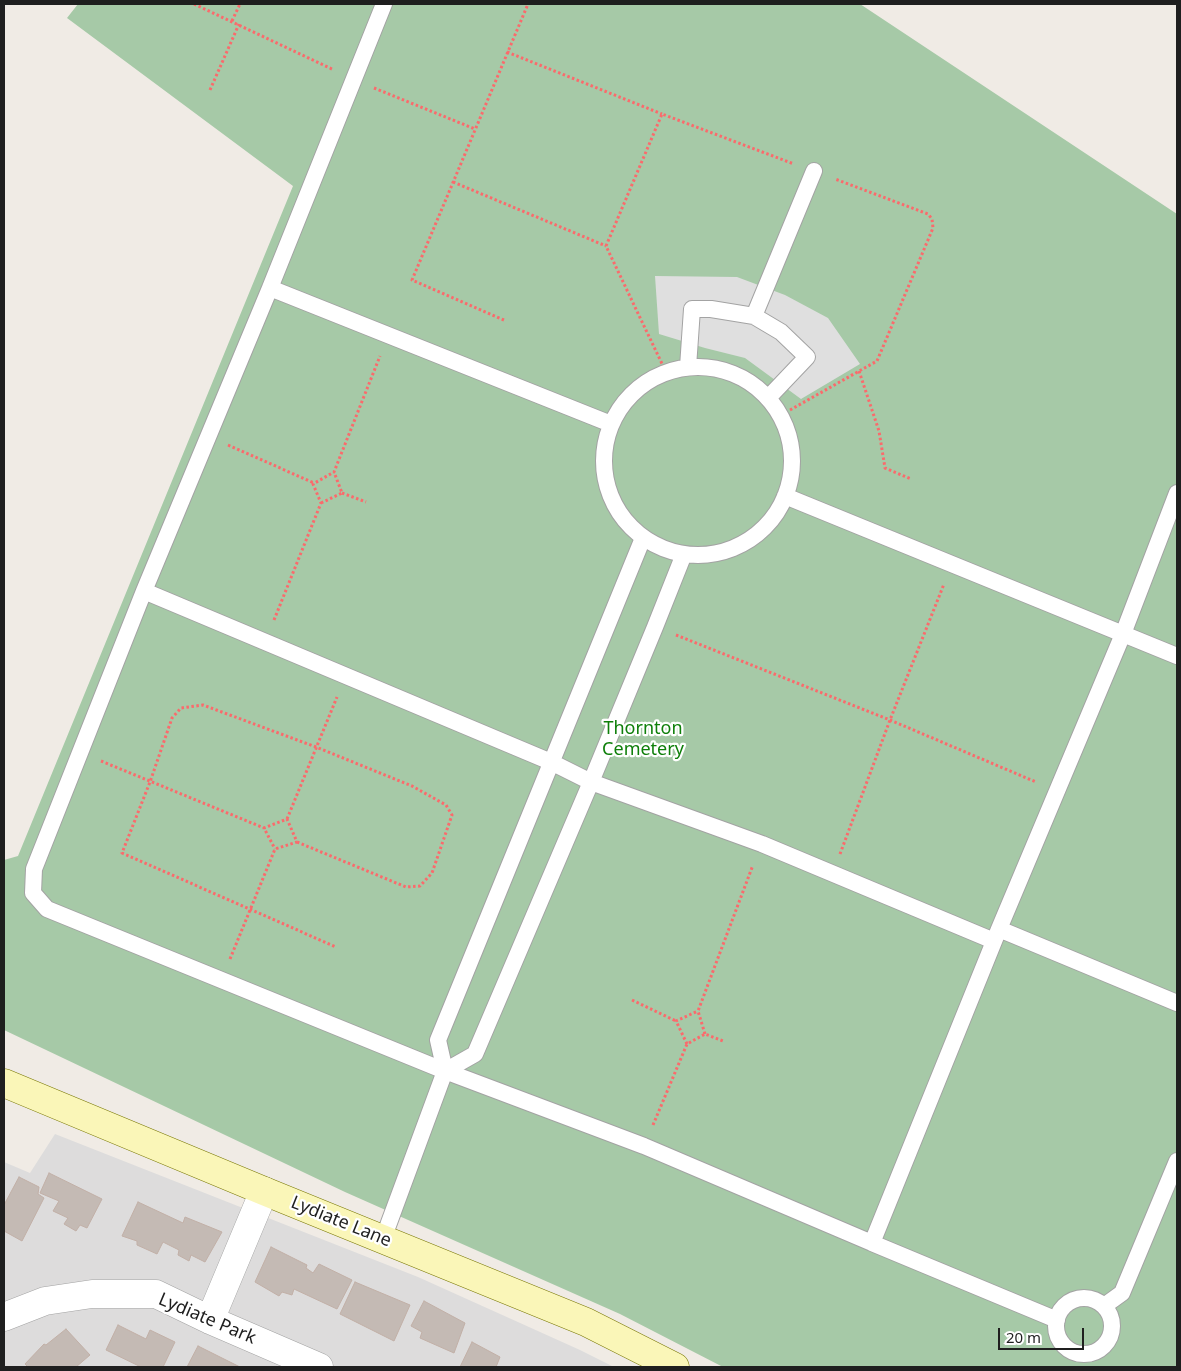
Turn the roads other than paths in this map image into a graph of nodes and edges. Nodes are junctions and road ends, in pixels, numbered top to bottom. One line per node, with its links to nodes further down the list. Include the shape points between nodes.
1 (384, 4): 3 (lane)
2 (814, 171): 4 (lane)
3 (270, 288): 7 (lane); 12 (lane)
4 (754, 316): 5 (lane, via 692,309); 6 (lane, via 781,332 807,356)
5 (688, 367): 6 (lane, via 712,368 734,374 749,381); 7 (lane, via 665,370 638,388 622,404)
6 (768, 398): 9 (lane, via 781,415 792,447)
7 (611, 424): 10 (lane, via 606,438 605,480 615,506)
8 (1177, 494): 13 (lane)
9 (786, 496): 11 (lane, via 769,523 745,543 715,553); 13 (lane)
10 (643, 538): 11 (lane); 15 (lane)
11 (684, 554): 16 (lane)
12 (144, 591): 15 (lane); 19 (lane, via 34,869 33,893 47,909)
13 (1123, 634): 14 (lane); 17 (lane)
14 (1177, 656)
15 (551, 762): 16 (lane); 19 (lane, via 438,1040)
16 (591, 782): 17 (lane); 19 (lane, via 475,1054)
17 (997, 935): 18 (lane); 24 (lane)
18 (1177, 1003)
19 (445, 1072): 23 (lane); 24 (lane, via 644,1146)
20 (4, 1083): 22 (main road, Lydiate Lane)
21 (1177, 1161): 25 (lane, via 1122,1293)
22 (264, 1191): 23 (main road, Lydiate Lane); 27 (street)
23 (383, 1239): 30 (main road, Lydiate Lane, via 586,1322)
24 (872, 1243): 28 (lane)
25 (1104, 1306): 28 (lane, via 1092,1299 1072,1300 1065,1304); 28 (lane, via 1110,1314 1112,1332 1109,1341 1094,1353 1076,1354 1067,1350 1058,1338)
26 (4, 1317): 27 (street, Lydiate Park, via 46,1301 92,1294 156,1294)
27 (210, 1320): 29 (street, Lydiate Park)
28 (1057, 1320)
29 (319, 1367)
30 (675, 1367)

